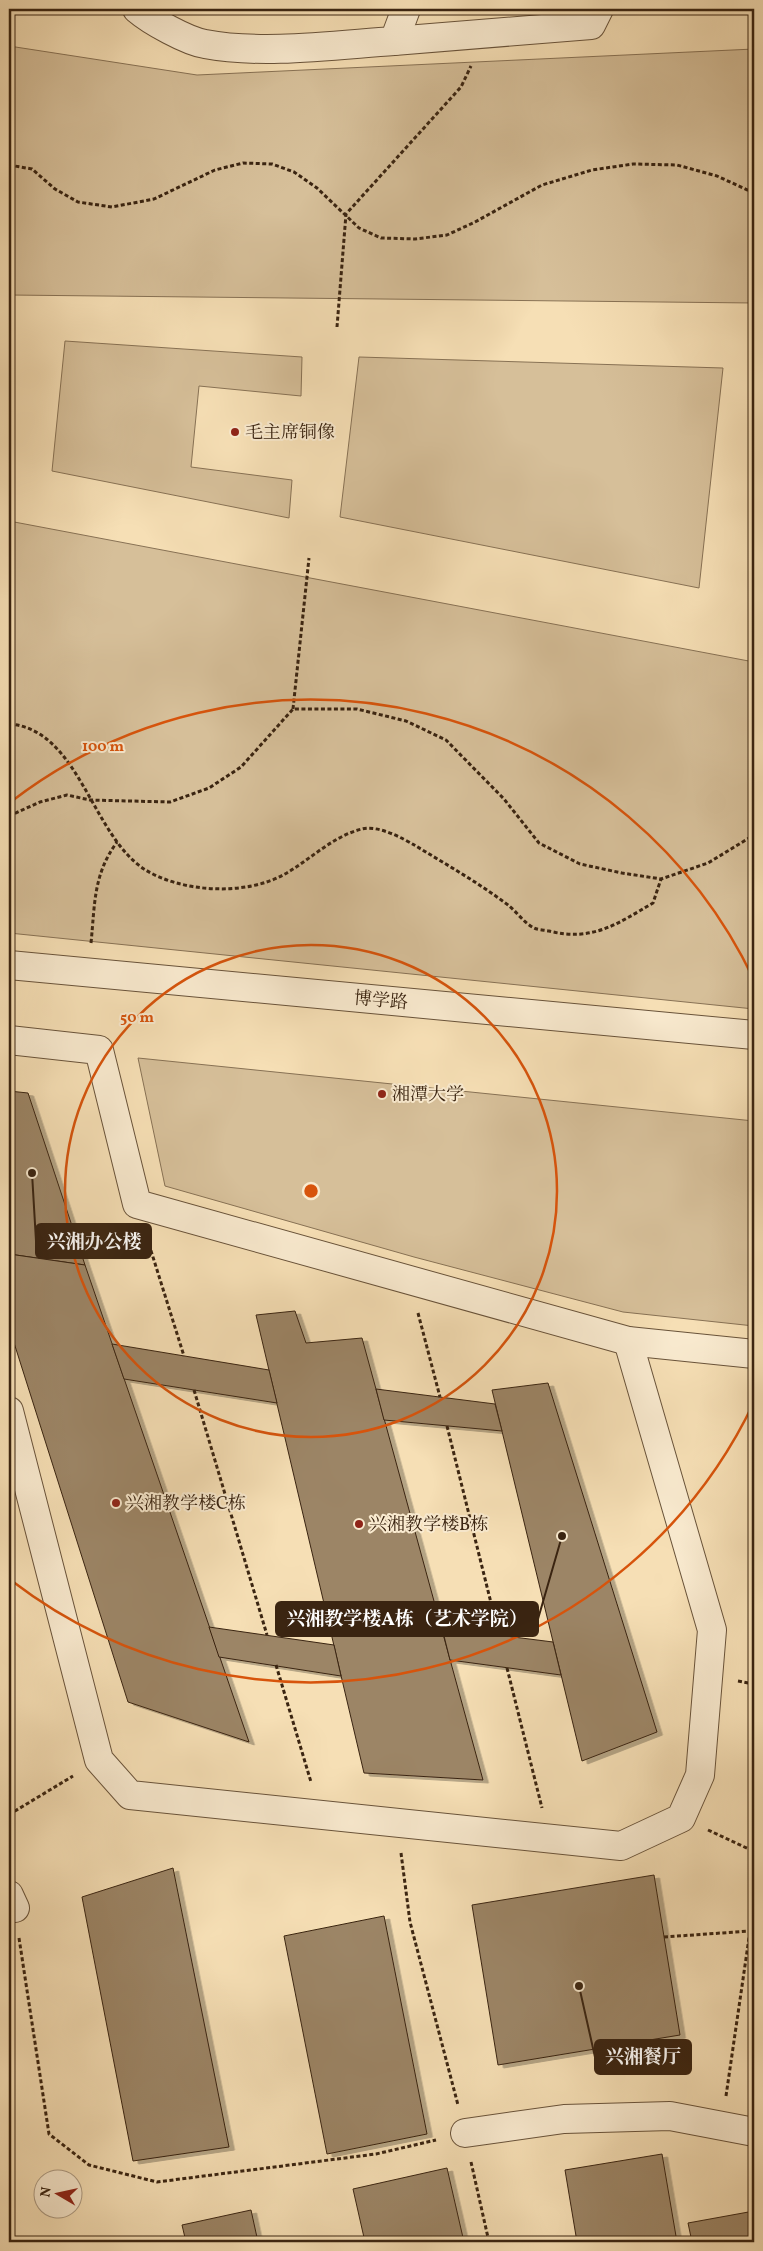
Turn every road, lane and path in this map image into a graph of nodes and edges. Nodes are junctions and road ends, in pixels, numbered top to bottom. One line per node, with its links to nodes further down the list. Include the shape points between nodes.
1 (137, 9): 5 (street, via 169,30 204,44 264,48)
2 (406, 9): 5 (street)
3 (595, 17): 4 (street)
4 (487, 34): 5 (street); 8 (path, via 461,87)
5 (394, 41)
6 (9, 165): 8 (path, via 32,169 55,189 78,202 112,207 154,199 224,168 243,163 272,164 294,172)
7 (754, 193): 8 (path, via 717,176 677,165 633,164 592,170 542,184 447,236 381,238 359,228)
8 (346, 214): 9 (path)
9 (337, 327)
10 (308, 558): 11 (path)
11 (293, 709): 13 (path, via 241,767 209,788 170,802); 17 (path, via 357,709 406,721 446,740 504,799 540,843 580,864)
12 (9, 724): 13 (path, via 19,725 50,740)
13 (90, 800): 14 (path, via 67,795 40,802); 16 (path)
14 (9, 816)
15 (754, 835): 17 (path, via 708,863)
16 (116, 842): 17 (path, via 144,869 197,889 252,886 284,875 338,838 364,828 396,834 508,905 533,928 564,935 595,933 653,903); 19 (path, via 104,859 97,884)
17 (661, 878)
18 (9, 965): 19 (street, 博学路)
19 (88, 973): 20 (street, 博学路)
20 (754, 1035)
21 (9, 1040): 22 (street, via 99,1050)
22 (137, 1204): 23 (street); 26 (path)
23 (410, 1281): 24 (street); 28 (path)
24 (628, 1341): 25 (street); 37 (street, via 712,1630 700,1775)
25 (754, 1354)
26 (184, 1356)
27 (194, 1390): 31 (path)
28 (440, 1397)
29 (9, 1410): 35 (street)
30 (447, 1426): 32 (path)
31 (267, 1635)
32 (499, 1635)
33 (276, 1666): 36 (path)
34 (508, 1668): 39 (path)
35 (100, 1760): 36 (street, via 130,1795); 40 (path, via 10,1814)
36 (320, 1815): 38 (street)
37 (681, 1818): 39 (street, via 621,1846); 41 (path, via 753,1851)
38 (396, 1823): 39 (street); 45 (path, via 410,1922)
39 (550, 1839)
40 (12, 1901): 45 (path, via 49,2134 89,2165 157,2182 376,2154)
41 (750, 1931): 42 (path); 43 (path)
42 (664, 1936)
43 (722, 2126): 44 (street); 45 (street, via 670,2116 564,2119)
44 (754, 2132)
45 (465, 2133): 46 (path)
46 (489, 2242)

